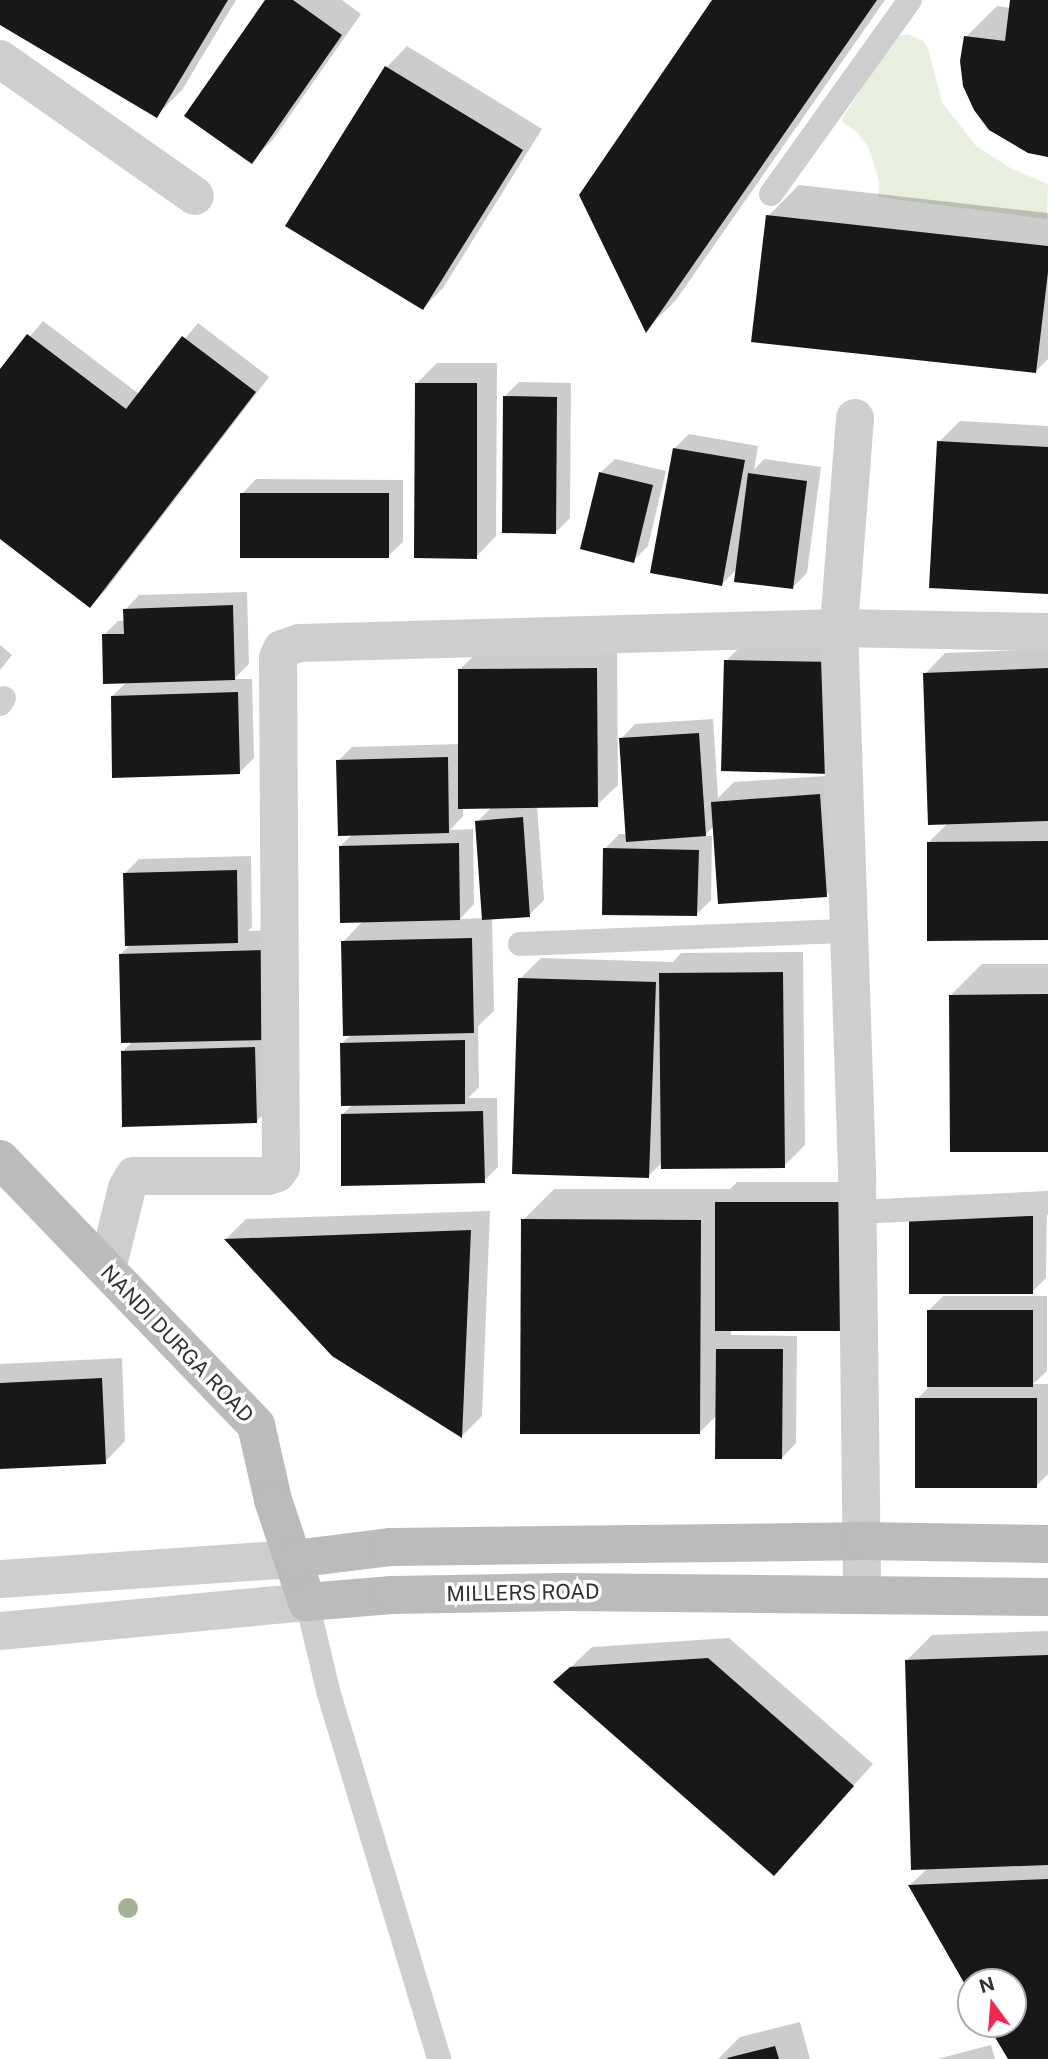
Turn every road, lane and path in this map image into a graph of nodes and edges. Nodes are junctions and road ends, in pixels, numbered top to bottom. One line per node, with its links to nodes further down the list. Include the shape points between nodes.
1 (910, 0): 3 (lane)
2 (0, 59): 4 (street)
3 (771, 194)
4 (195, 196)
5 (855, 418): 6 (street)
6 (839, 628): 7 (street); 8 (street); 13 (street, via 299,643 282,649 278,658 281,1167 268,1177 134,1177 127,1188)
7 (1048, 632)
8 (849, 930): 9 (lane); 12 (street)
9 (520, 944)
10 (0, 1159): 13 (main road, NANDI DURGA ROAD)
11 (1048, 1203): 12 (lane)
12 (858, 1212): 14 (street)
13 (107, 1269): 16 (main road, NANDI DURGA ROAD, via 256,1425 273,1500)
14 (859, 1541): 15 (main road); 16 (main road, via 391,1547); 18 (street)
15 (1048, 1544)
16 (294, 1559): 17 (street); 20 (main road, NANDI DURGA ROAD)
17 (0, 1579)
18 (862, 1595): 19 (main road, MILLERS ROAD); 20 (main road, MILLERS ROAD, via 549,1592)
19 (1048, 1597)
20 (307, 1602): 21 (street, MILLERS ROAD); 22 (lane, via 329,1694)
21 (0, 1631)
22 (439, 2059)

